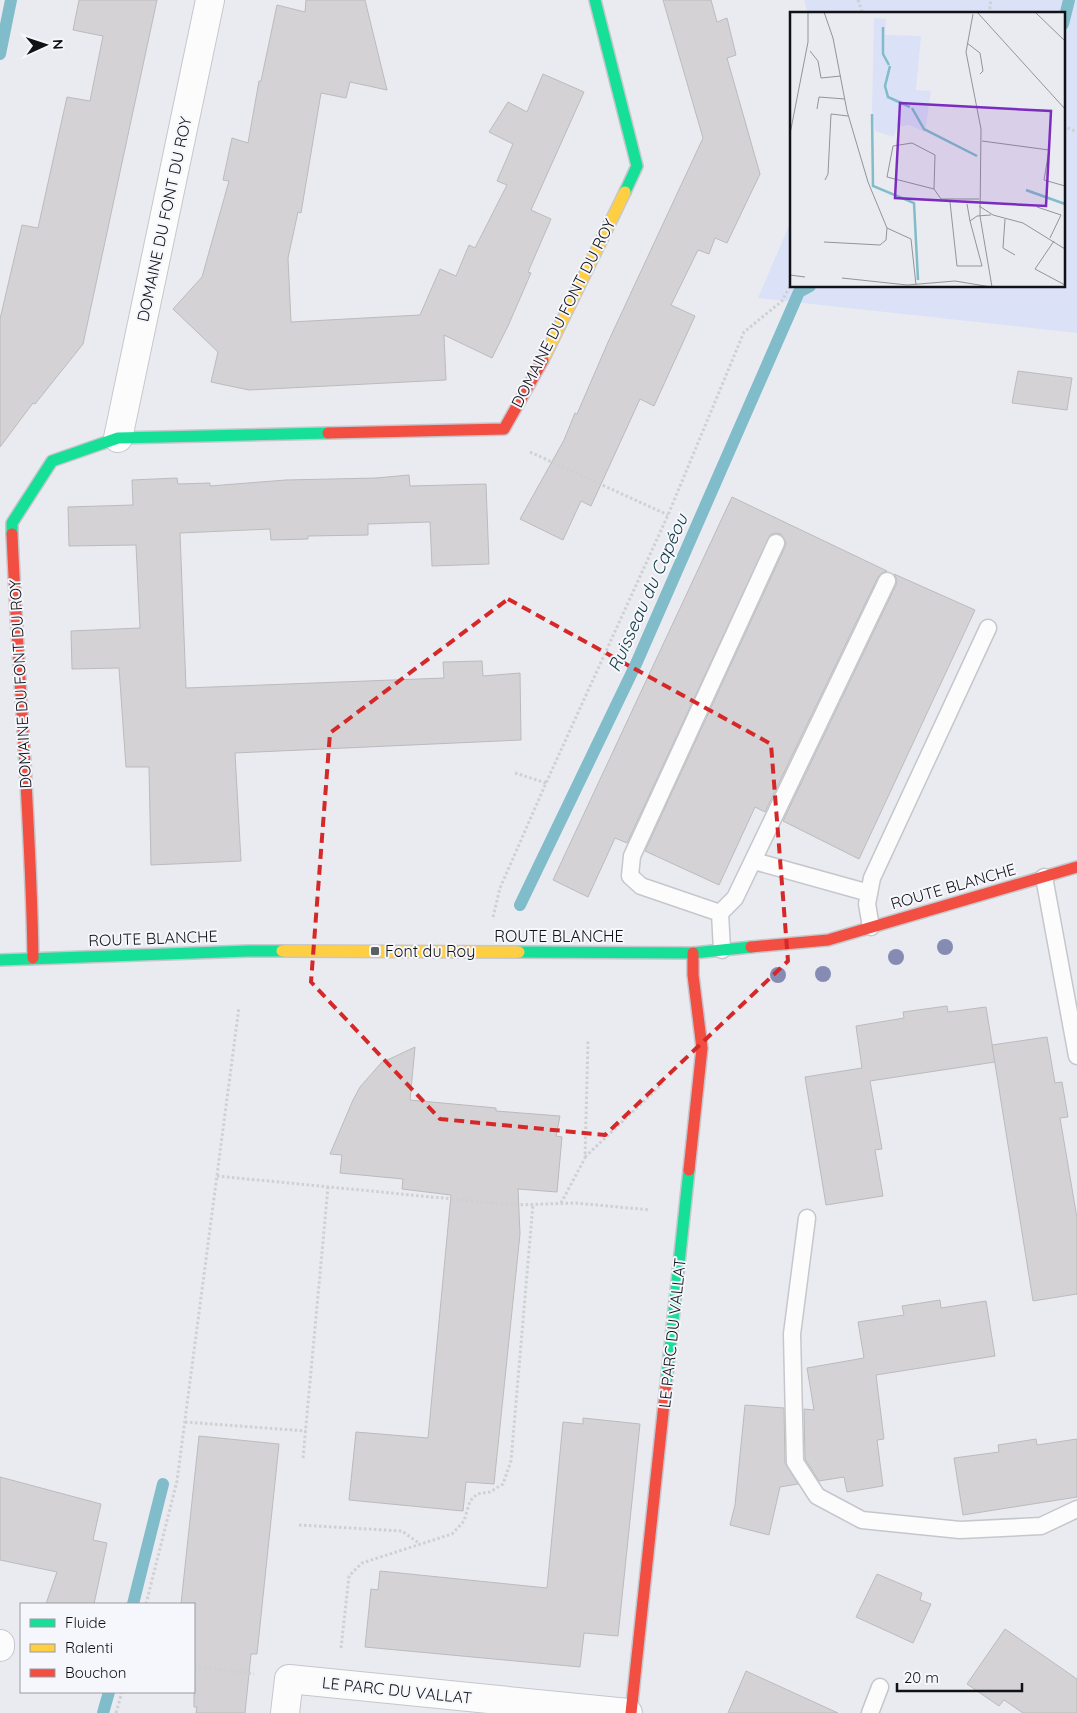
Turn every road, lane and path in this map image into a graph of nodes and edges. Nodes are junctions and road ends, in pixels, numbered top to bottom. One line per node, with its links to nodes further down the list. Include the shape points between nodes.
1 (210, 0): 9 (street, DOMAINE DU FONT DU ROY)
2 (595, 0): 8 (street, DOMAINE DU FONT DU ROY, via 637,166 545,357)
3 (858, 0): 4 (path)
4 (862, 12)
5 (1064, 126): 6 (path)
6 (1077, 132)
7 (790, 286): 10 (path, via 782,301 744,332)
8 (504, 428): 9 (street, DOMAINE DU FONT DU ROY); 10 (path, via 525,450)
9 (118, 438): 25 (street, DOMAINE DU FONT DU ROY, via 52,461 12,522 32,884)
10 (668, 515): 15 (path)
11 (776, 543): 20 (lane, via 632,856 630,876 641,886)
12 (887, 581): 16 (lane)
13 (988, 628): 19 (lane, via 872,878)
14 (515, 773): 15 (path)
15 (546, 782): 21 (path, via 500,888)
16 (754, 861): 19 (lane); 20 (lane, via 735,898)
17 (1077, 867): 18 (street, ROUTE BLANCHE)
18 (1044, 877): 22 (street, ROUTE BLANCHE); 29 (lane)
19 (869, 893): 22 (lane, via 867,904)
20 (720, 913): 23 (lane)
21 (493, 917)
22 (871, 927): 23 (street, ROUTE BLANCHE, via 828,940)
23 (722, 950): 24 (street, ROUTE BLANCHE)
24 (692, 953): 25 (street, ROUTE BLANCHE, via 248,951); 36 (street, LE PARC DU VALLAT, via 702,1048)
25 (32, 958): 26 (street, ROUTE BLANCHE)
26 (0, 960)
27 (239, 1007): 32 (path)
28 (588, 1041): 31 (path)
29 (1077, 1056)
30 (664, 1083): 31 (path)
31 (585, 1158): 34 (path)
32 (217, 1176): 33 (path); 38 (path)
33 (328, 1187): 35 (path, via 514,1205); 39 (path)
34 (561, 1203): 35 (path); 36 (path)
35 (533, 1204): 43 (path, via 511,1461 503,1484 490,1492 478,1494 470,1501 464,1522 452,1534)
36 (685, 1214): 52 (street, LE PARC DU VALLAT)
37 (807, 1218): 41 (lane, via 792,1334 795,1462 817,1496 862,1520 960,1530 1041,1526)
38 (185, 1422): 39 (path); 44 (path, via 177,1481)
39 (306, 1431): 40 (path)
40 (303, 1458)
41 (1077, 1509)
42 (299, 1525): 43 (path, via 402,1531)
43 (420, 1544): 47 (path, via 362,1563 349,1576)
44 (146, 1603)
45 (195, 1666): 46 (path)
46 (290, 1679): 47 (street, LE PARC DU VALLAT); 51 (street)
47 (337, 1684): 52 (street, LE PARC DU VALLAT)
48 (880, 1687): 53 (lane)
49 (122, 1693): 50 (path)
50 (116, 1713)
51 (284, 1713)
52 (630, 1713)
53 (870, 1713)

